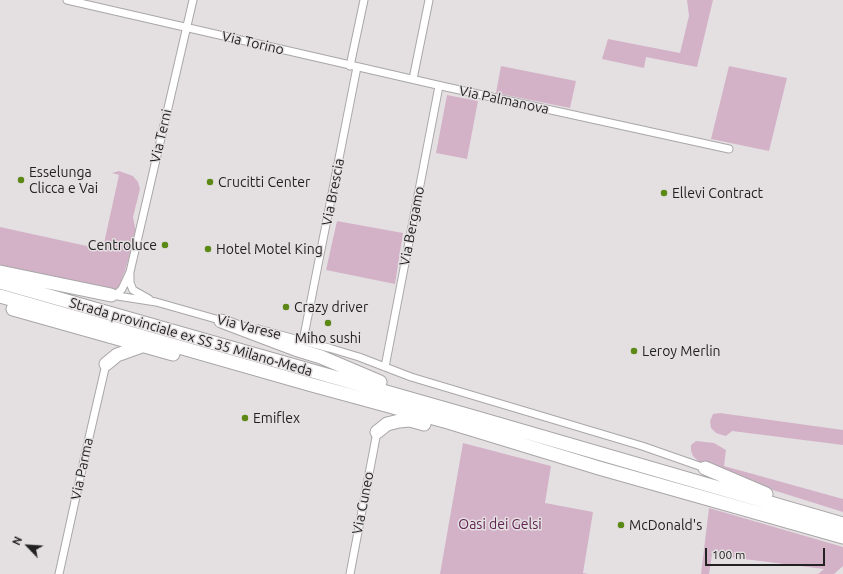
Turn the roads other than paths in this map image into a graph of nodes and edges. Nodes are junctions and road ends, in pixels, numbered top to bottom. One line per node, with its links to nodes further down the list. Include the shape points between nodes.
1 (67, 0): 5 (street, Via Torino)
2 (192, 0): 5 (street, Via Terni)
3 (364, 0): 6 (street, Via Brescia)
4 (429, 0): 7 (street)
5 (185, 28): 6 (street, Via Torino); 11 (street, Via Terni)
6 (354, 66): 7 (street, Via Torino); 19 (street, Via Brescia)
7 (413, 79): 8 (street, Via Torino)
8 (439, 86): 9 (street, Via Palmanova); 23 (street, Via Bergamo)
9 (729, 149)
10 (0, 272): 13 (highway)
11 (130, 272): 13 (street, via 122,289); 15 (street, via 133,290)
12 (0, 282): 24 (highway, Strada provinciale ex SS 35 Milano-Meda)
13 (111, 295): 15 (street, Via Varese)
14 (0, 296): 21 (highway, Strada provinciale ex SS 35 Milano-Meda)
15 (156, 302): 17 (street, Via Varese)
16 (0, 305): 18 (highway)
17 (221, 321): 19 (street, Via Varese); 25 (highway)
18 (99, 334): 20 (highway); 22 (highway, via 107,343 109,351)
19 (303, 341): 23 (street, Via Varese)
20 (142, 346): 21 (highway, via 231,369); 22 (highway, via 117,355)
21 (240, 363): 24 (highway, Strada provinciale ex SS 35 Milano-Meda)
22 (106, 364): 31 (street, Via Parma)
23 (385, 367): 28 (street, Via Varese, via 642,446)
24 (380, 397): 25 (highway); 26 (highway)
25 (474, 417): 29 (highway)
26 (448, 422): 27 (highway, via 436,427 410,420 399,421 387,424); 30 (highway)
27 (377, 432): 32 (street, Via Cuneo)
28 (704, 468): 29 (highway)
29 (843, 523)
30 (843, 537)
31 (59, 574)
32 (350, 574)

